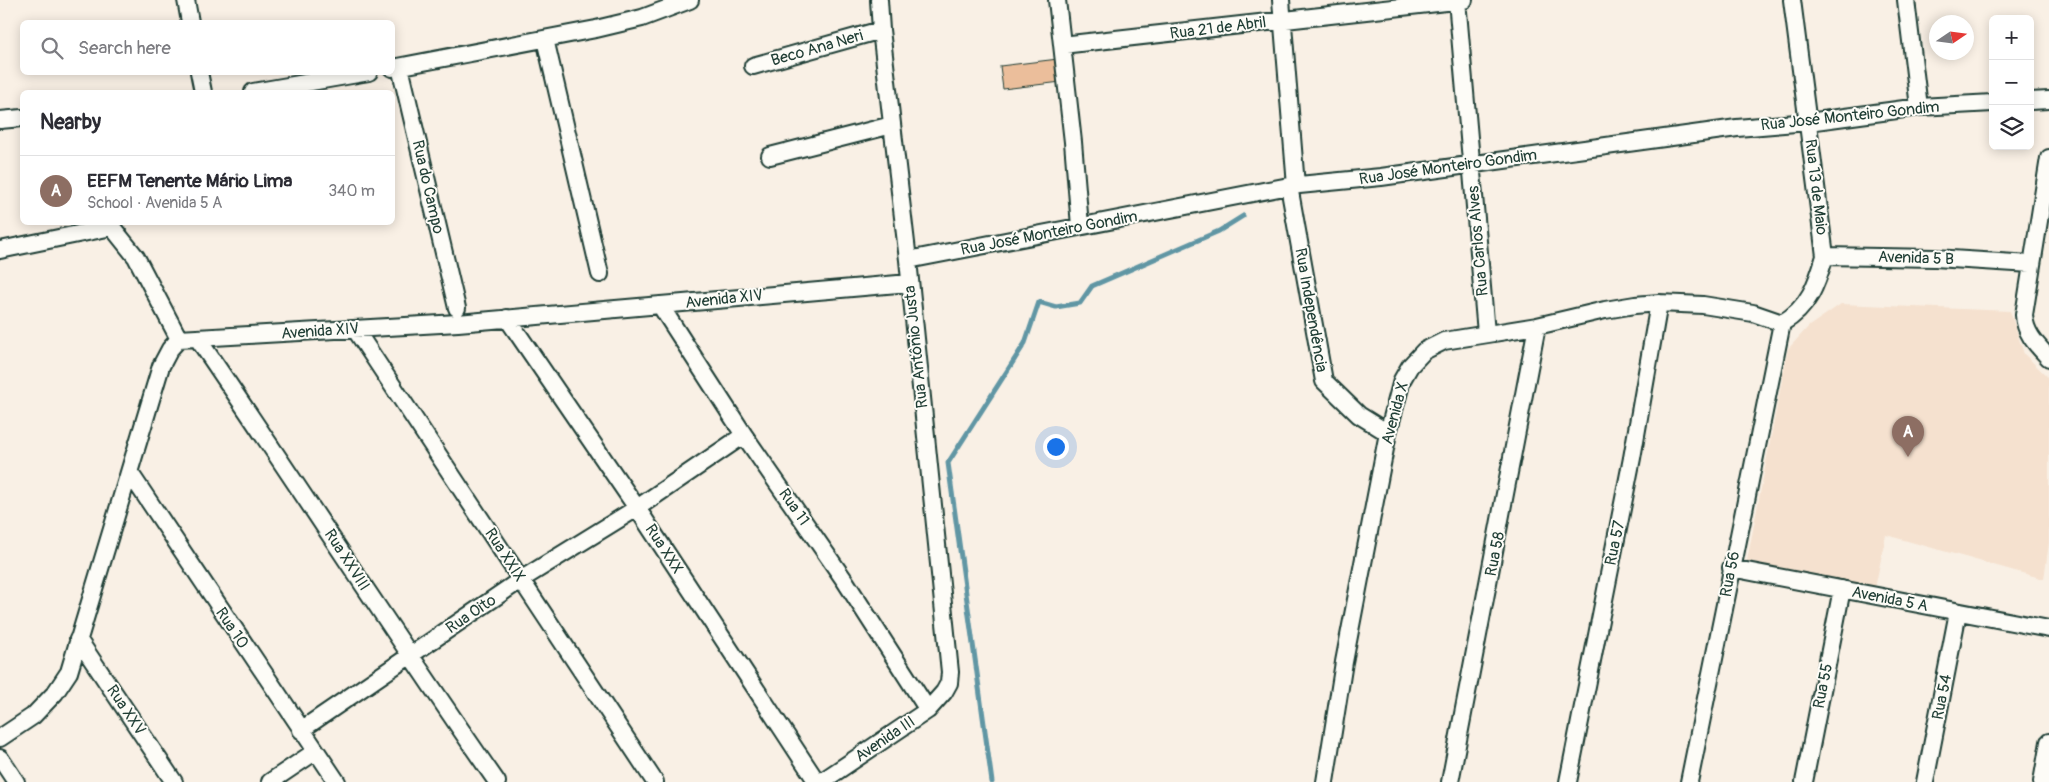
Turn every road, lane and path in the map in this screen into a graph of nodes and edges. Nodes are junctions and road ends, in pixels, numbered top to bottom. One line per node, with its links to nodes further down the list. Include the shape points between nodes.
1 (186, 0): 9 (street)
2 (690, 0): 12 (street, via 642,18)
3 (879, 0): 11 (street, Rua Antônio Justa)
4 (1057, 0): 13 (street)
5 (1281, 0): 10 (street, Rua Independência)
6 (1459, 0): 10 (street, Rua 21 de Abril); 30 (street, Rua Carlos Alves)
7 (1792, 0): 26 (street, Rua 13 de Maio)
8 (1906, 0): 23 (street)
9 (190, 20)
10 (1284, 20): 13 (street, Rua 21 de Abril); 31 (street, Rua Independência)
11 (880, 30): 14 (street, Beco Ana Neri); 27 (street, Rua Antônio Justa)
12 (545, 39): 15 (street); 38 (street)
13 (1062, 46): 33 (street)
14 (753, 66)
15 (396, 68): 42 (street, Rua do Campo)
16 (200, 75): 18 (street)
17 (352, 75): 19 (street)
18 (203, 90)
19 (265, 90)
20 (2049, 100): 21 (street)
21 (2034, 101)
22 (1989, 103): 23 (street, Rua José Monteiro Gondim)
23 (1918, 107): 26 (street, Rua José Monteiro Gondim)
24 (20, 118): 25 (street)
25 (0, 120)
26 (1808, 122): 30 (street, Rua José Monteiro Gondim, via 1653,138); 35 (street, Rua 13 de Maio)
27 (892, 125): 28 (street); 36 (street, Rua Antônio Justa)
28 (770, 156)
29 (2049, 158): 37 (street)
30 (1471, 163): 31 (street, Rua José Monteiro Gondim); 47 (street, Rua Carlos Alves)
31 (1292, 186): 33 (street, Rua José Monteiro Gondim); 51 (street, Rua Independência, via 1324,381 1360,415)
32 (111, 225): 34 (street); 49 (street, via 136,257)
33 (1080, 226): 36 (street, Rua José Monteiro Gondim)
34 (0, 250)
35 (1825, 256): 37 (street, Avenida 5 B); 44 (street, via 1818,282 1808,301)
36 (908, 260): 39 (street, Rua Antônio Justa)
37 (2031, 264): 50 (street, via 2025,327)
38 (600, 274)
39 (909, 283): 41 (street, Avenida XIV); 62 (street, Rua Antônio Justa, via 950,672)
40 (1659, 303): 44 (street, Avenida X, via 1703,305 1753,313); 45 (street, Avenida X, via 1606,310); 79 (street, Rua 57)
41 (660, 305): 43 (street, Avenida XIV); 52 (street, Rua 11)
42 (456, 308)
43 (507, 318): 46 (street, Avenida XIV); 54 (street, Rua XXX)
44 (1782, 323): 55 (street, Rua 56)
45 (1537, 326): 47 (street, Avenida X); 78 (street, Rua 58)
46 (355, 329): 48 (street, Avenida XIV); 56 (street, Rua XXIX)
47 (1486, 333): 51 (street, Avenida X, via 1444,341 1424,351 1402,380)
48 (198, 338): 49 (street, Avenida XIV); 61 (street, Rua XXVIII)
49 (179, 339): 53 (street, via 161,366)
50 (2049, 358)
51 (1388, 433): 77 (street, Avenida X, via 1344,662)
52 (744, 435): 54 (street, Rua Oito); 63 (street, Rua 11, via 845,581)
53 (130, 473): 60 (street); 64 (street, Rua 10)
54 (637, 508): 56 (street, Rua Oito); 75 (street, Rua XXX)
55 (1731, 568): 57 (street, Avenida 5 A); 80 (street, Rua 56)
56 (522, 579): 61 (street, Rua Oito); 74 (street, Rua XXIX)
57 (1842, 589): 58 (street, Avenida 5 A); 81 (street, Rua 55)
58 (1958, 612): 59 (street, Avenida 5 A); 82 (street, Rua 54)
59 (2049, 629)
60 (78, 639): 65 (street, via 69,672 55,693 33,716); 70 (street, Rua XXV)
61 (409, 656): 64 (street, Rua Oito); 73 (street, Rua XXVIII)
62 (944, 692): 63 (street, Avenida III)
63 (928, 710): 76 (street, Avenida III)
64 (301, 730): 67 (street, Rua 10)
65 (0, 738)
66 (2049, 742): 83 (street)
67 (316, 751): 71 (street); 72 (street, Rua 10)
68 (0, 758): 69 (street)
69 (16, 782)
70 (174, 782)
71 (270, 782)
72 (337, 782)
73 (497, 782)
74 (655, 782)
75 (817, 782)
76 (821, 782)
77 (1325, 782)
78 (1450, 782)
79 (1568, 782)
80 (1689, 782)
81 (1804, 782)
82 (1925, 782)
83 (2042, 782)

